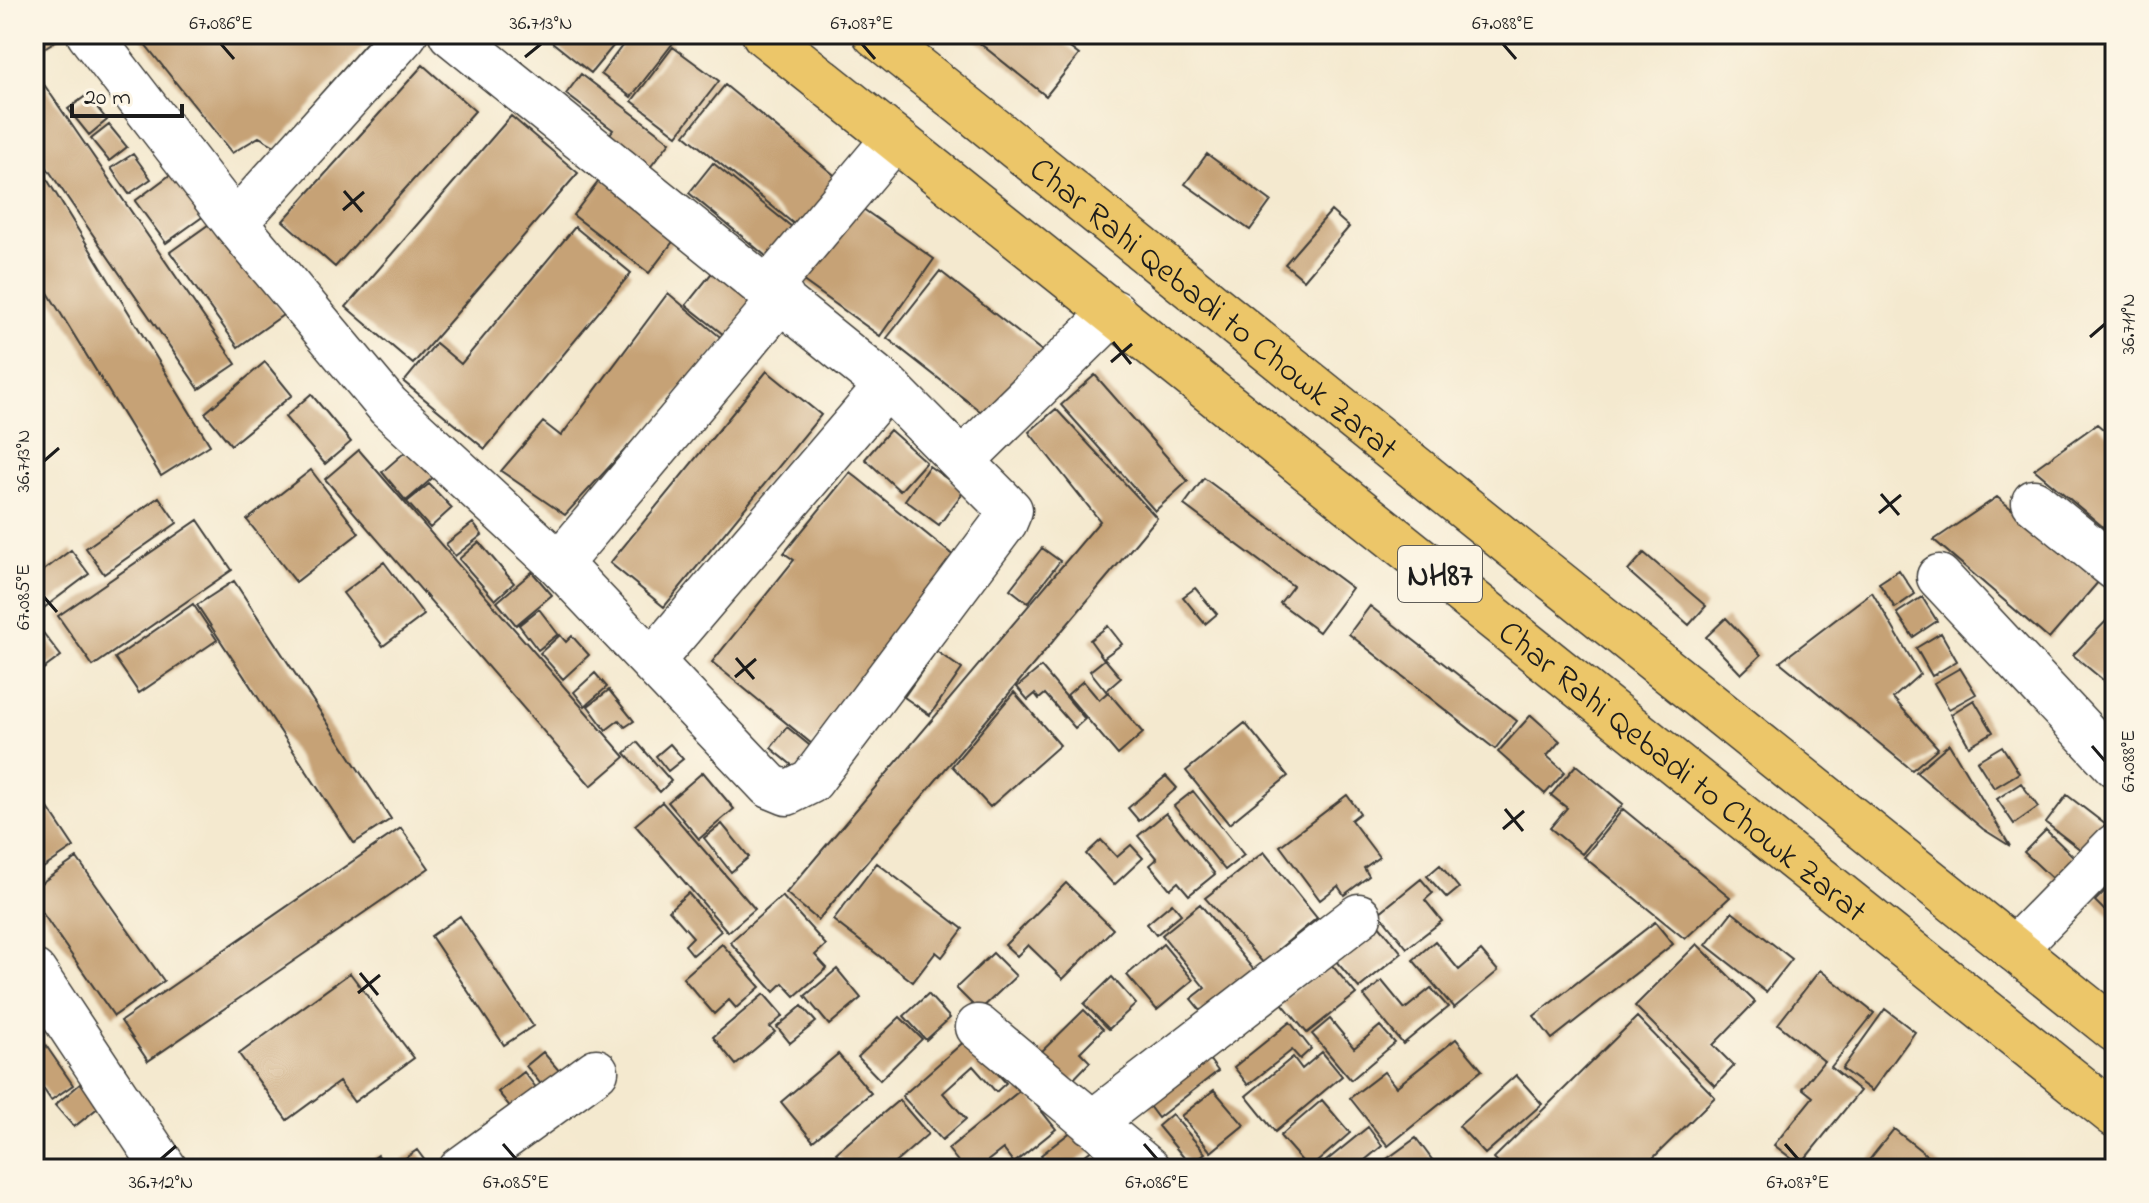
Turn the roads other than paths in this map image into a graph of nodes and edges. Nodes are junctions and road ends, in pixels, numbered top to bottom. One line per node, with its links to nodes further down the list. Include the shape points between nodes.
1 (89, 34): 7 (street)
2 (405, 34): 7 (street)
3 (451, 34): 8 (street)
4 (764, 34): 6 (highway, Char Rahi Qebadi to Chowk Zarat / NH87)
5 (875, 34): 20 (highway, Char Rahi Qebadi to Chowk Zarat / NH87)
6 (894, 139): 8 (street); 9 (highway, Char Rahi Qebadi to Chowk Zarat / NH87)
7 (235, 223): 13 (street, via 388,406)
8 (775, 293): 10 (street); 13 (street)
9 (1114, 312): 11 (street); 25 (highway, Char Rahi Qebadi to Chowk Zarat / NH87)
10 (887, 386): 11 (street); 16 (street)
11 (963, 460): 16 (street, via 1010,510 1005,522 811,781 787,793 770,786)
12 (2034, 502): 14 (street)
13 (559, 564): 16 (street)
14 (2115, 568)
15 (1939, 577): 17 (street)
16 (652, 661)
17 (2115, 765)
18 (2115, 846): 20 (street)
19 (1359, 916): 26 (street)
20 (2014, 949): 23 (highway, Char Rahi Qebadi to Chowk Zarat / NH87)
21 (34, 972): 27 (street)
22 (978, 1027): 26 (street)
23 (2115, 1030)
24 (596, 1071): 28 (street)
25 (2115, 1115)
26 (1092, 1123): 29 (street)
27 (165, 1169)
28 (461, 1169)
29 (1148, 1169)

